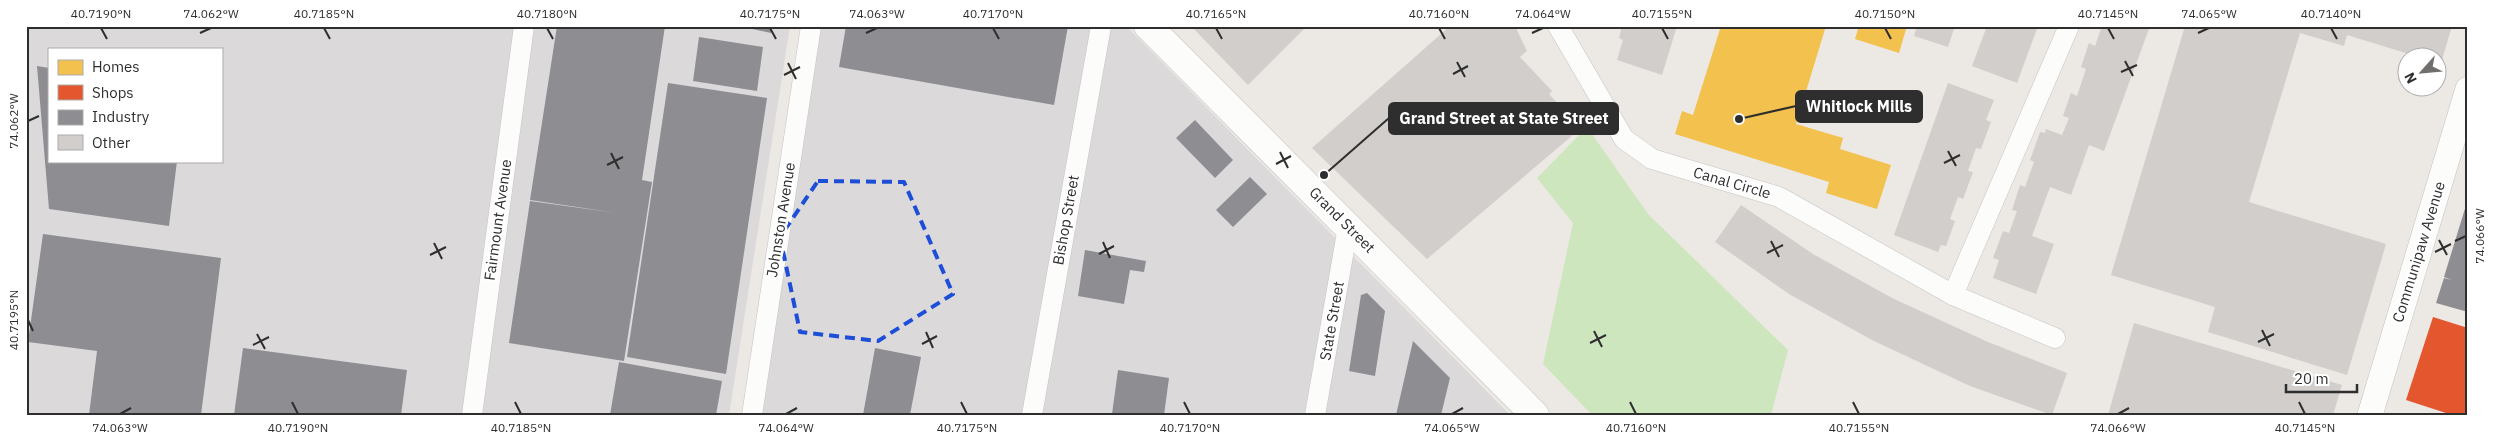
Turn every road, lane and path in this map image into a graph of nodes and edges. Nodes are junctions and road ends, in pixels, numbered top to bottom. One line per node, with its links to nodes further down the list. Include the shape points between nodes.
1 (524, 26): 11 (street, Fairmount Avenue)
2 (811, 26): 12 (street, Johnston Avenue)
3 (1101, 26): 13 (street, Bishop Street)
4 (1148, 26): 8 (main road, Grand Street)
5 (1558, 26): 9 (street, Canal Circle, via 1624,139 1652,159 1779,197)
6 (2069, 26): 9 (street)
7 (2468, 89): 16 (street, Communipaw Avenue)
8 (1348, 227): 14 (street, State Street); 15 (main road, Grand Street)
9 (1953, 295): 10 (street, Canal Circle)
10 (2055, 338)
11 (472, 415)
12 (752, 415)
13 (1032, 415)
14 (1315, 415)
15 (1536, 415)
16 (2370, 415)

